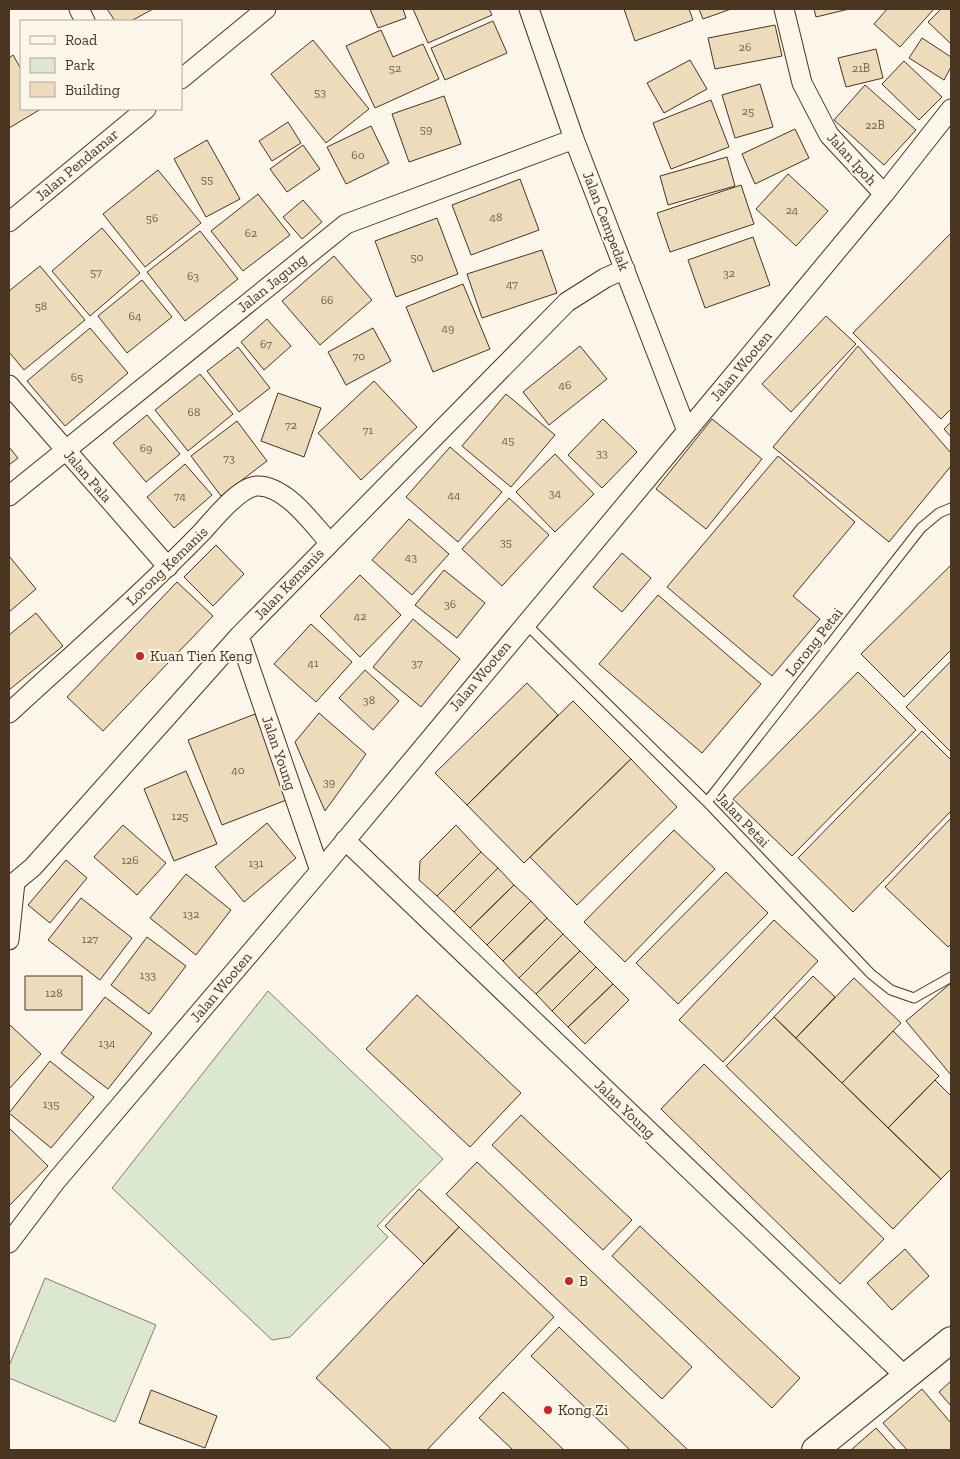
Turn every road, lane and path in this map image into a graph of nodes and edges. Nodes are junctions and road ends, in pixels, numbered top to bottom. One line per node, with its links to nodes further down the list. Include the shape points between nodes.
1 (266, 9): 4 (street)
2 (529, 9): 7 (street, Jalan Cempedak)
3 (784, 9): 8 (street, Jalan Ipoh, via 802,83 829,135)
4 (182, 78)
5 (951, 109): 8 (street, Jalan Wooten)
6 (141, 110): 9 (street, Jalan Pendamar)
7 (574, 139): 10 (street, Jalan Cempedak); 13 (street, Jalan Jagung, via 346,224)
8 (884, 194): 12 (street, Jalan Wooten)
9 (9, 222)
10 (625, 269): 12 (street, Jalan Cempedak); 16 (street, Jalan Kemanis, via 568,302)
11 (9, 385): 13 (street, Jalan Pala)
12 (687, 431): 18 (street, Jalan Wooten)
13 (65, 449): 14 (street, Jalan Jagung); 17 (street, Jalan Pala)
14 (9, 496)
15 (951, 508): 21 (lane, Lorong Petai, via 921,528)
16 (329, 542): 17 (street, Lorong Kemanis, via 292,501 267,486 254,486 234,498); 19 (street, Jalan Kemanis)
17 (168, 568): 20 (street, Lorong Kemanis)
18 (524, 623): 21 (lane, Jalan Petai); 22 (street, Jalan Wooten)
19 (239, 636): 23 (street, Jalan Young); 24 (street, Jalan Kemanis, via 33,867)
20 (9, 713)
21 (706, 802): 26 (lane, Jalan Petai, via 871,974 892,990 914,998)
22 (345, 840): 23 (street, Jalan Wooten); 29 (street, Jalan Young)
23 (320, 871): 27 (street, Jalan Wooten, via 56,1181)
24 (12, 881): 25 (street, Jalan Kemanis)
25 (9, 940)
26 (951, 977)
27 (9, 1243)
28 (951, 1340): 29 (main road)
29 (906, 1377): 30 (main road)
30 (815, 1450)

